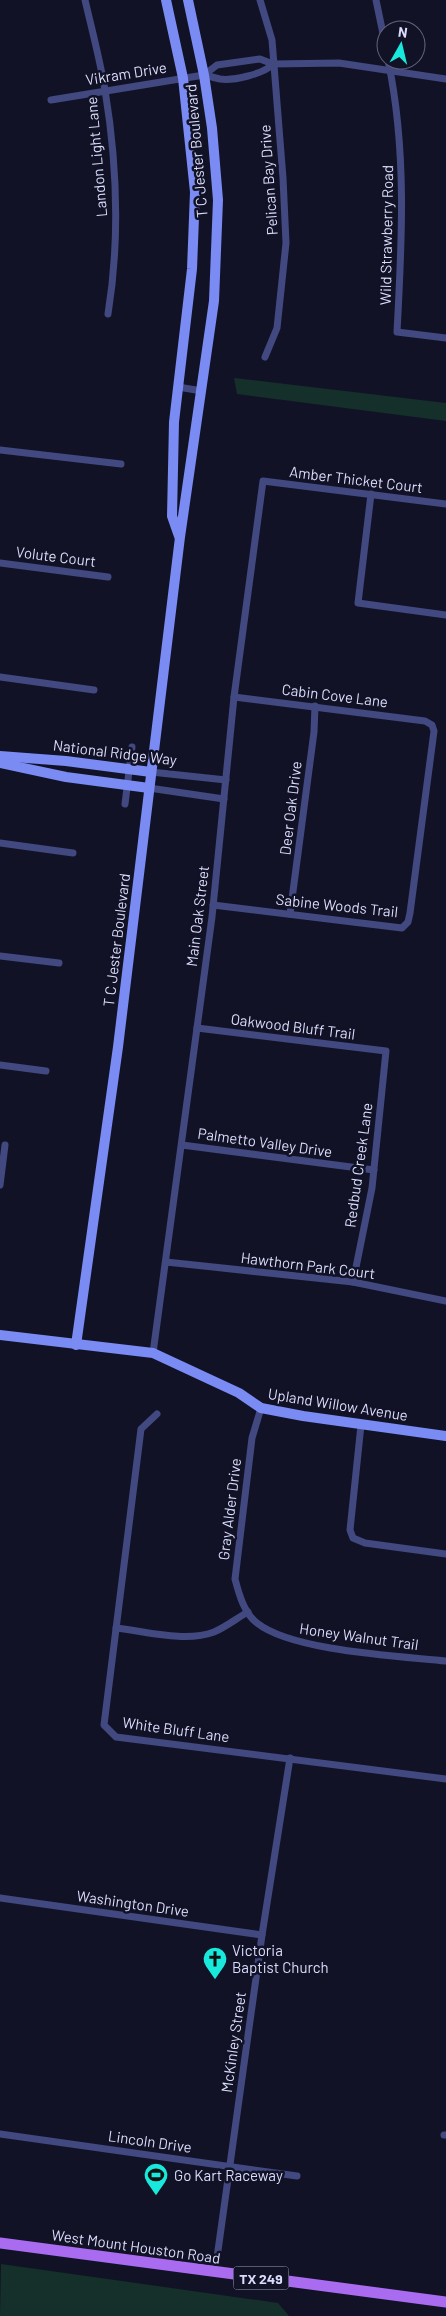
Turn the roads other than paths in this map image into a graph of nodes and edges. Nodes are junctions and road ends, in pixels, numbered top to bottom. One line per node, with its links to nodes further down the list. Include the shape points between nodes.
1 (85, 0): 12 (street, Landon Light Lane)
2 (166, 0): 10 (street, T C Jester Boulevard)
3 (188, 0): 9 (street, T C Jester Boulevard)
4 (260, 0): 7 (street, Pelican Bay Drive, via 269,27)
5 (376, 0): 6 (street)
6 (380, 20)
7 (273, 64): 8 (street, Vikram Drive, via 339,63); 9 (street, Vikram Drive, via 262,72 229,78); 9 (street, Vikram Drive, via 260,59 217,65); 16 (street, Pelican Bay Drive, via 284,178 286,243 277,328)
8 (391, 72): 11 (street, Vikram Drive); 15 (street, Wild Strawberry Road, via 403,172 397,332)
9 (204, 75): 10 (street, Vikram Drive); 18 (street, T C Jester Boulevard, via 218,200 214,301)
10 (184, 78): 12 (street, Vikram Drive); 17 (street, T C Jester Boulevard, via 195,192 192,269)
11 (446, 79)
12 (105, 90): 13 (street, Vikram Drive); 14 (street, Landon Light Lane, via 116,196)
13 (51, 100)
14 (108, 314)
15 (446, 338)
16 (265, 357)
17 (178, 387): 18 (street); 24 (street, T C Jester Boulevard, via 172,516)
18 (202, 391): 24 (street, T C Jester Boulevard)
19 (0, 450): 20 (street)
20 (121, 464)
21 (263, 481): 22 (street, Amber Thicket Court); 30 (street, Main Oak Street)
22 (371, 494): 23 (street, Amber Thicket Court); 27 (street, via 358,604)
23 (446, 504)
24 (180, 537): 37 (street, T C Jester Boulevard)
25 (0, 563): 26 (street, Volute Court)
26 (108, 577)
27 (446, 615)
28 (0, 677): 29 (street)
29 (94, 690)
30 (234, 697): 31 (street, Cabin Cove Lane); 38 (street, Main Oak Street)
31 (314, 706): 32 (street, Cabin Cove Lane, via 425,721); 46 (street, Deer Oak Drive, via 314,732)
32 (432, 725): 46 (street, Sabine Woods Trail, via 434,731 408,922 402,928 395,928)
33 (132, 747): 36 (street)
34 (0, 756): 36 (street, National Ridge Way)
35 (0, 763): 39 (street, National Ridge Way, via 66,777)
36 (129, 769): 37 (street, National Ridge Way); 39 (street)
37 (151, 772): 38 (street, National Ridge Way); 40 (street, T C Jester Boulevard)
38 (226, 780): 41 (street, Main Oak Street)
39 (127, 785): 40 (street, National Ridge Way); 42 (street)
40 (149, 788): 41 (street, National Ridge Way); 61 (street, T C Jester Boulevard, via 118,1047)
41 (224, 799): 45 (street, Main Oak Street)
42 (125, 804)
43 (0, 843): 44 (street)
44 (74, 853)
45 (213, 905): 46 (street, Sabine Woods Trail); 49 (street, Main Oak Street)
46 (290, 914)
47 (0, 956): 48 (street)
48 (59, 964)
49 (197, 1028): 50 (street, Oakwood Bluff Trail); 54 (street, Main Oak Street)
50 (386, 1051): 55 (street, Redbud Creek Lane)
51 (0, 1065): 52 (street)
52 (46, 1071)
53 (5, 1145): 56 (street)
54 (182, 1145): 55 (street, Palmetto Valley Drive); 57 (street, Main Oak Street)
55 (374, 1170): 58 (street, Redbud Creek Lane)
56 (0, 1185)
57 (166, 1262): 58 (street, Hawthorn Park Court); 62 (street, Main Oak Street)
58 (353, 1282): 59 (street, Hawthorn Park Court)
59 (446, 1301)
60 (0, 1335): 61 (street, Upland Willow Avenue)
61 (76, 1345): 62 (street, Upland Willow Avenue)
62 (153, 1353): 63 (street, Upland Willow Avenue, via 240,1393)
63 (261, 1408): 65 (street, Upland Willow Avenue); 68 (street, Gray Alder Drive, via 252,1438 235,1579)
64 (156, 1414): 69 (street, White Bluff Lane, via 142,1430)
65 (362, 1425): 66 (street, Upland Willow Avenue); 67 (street, via 350,1530 353,1538 365,1544)
66 (446, 1436)
67 (446, 1554)
68 (248, 1612): 69 (street, via 213,1632 199,1635 180,1636); 70 (street, Honey Walnut Trail, via 255,1622 271,1633 289,1639 332,1648)
69 (116, 1628): 71 (street, White Bluff Lane, via 104,1725 116,1737)
70 (446, 1661)
71 (290, 1758): 72 (street, White Bluff Lane); 74 (street, McKinley Street)
72 (446, 1778)
73 (0, 1898): 74 (street, Washington Drive)
74 (262, 1934): 76 (street, McKinley Street)
75 (0, 2134): 76 (street, Lincoln Drive)
76 (230, 2166): 77 (street, Lincoln Drive); 79 (street, McKinley Street)
77 (297, 2176)
78 (0, 2243): 79 (main road, West Mount Houston Road / TX 249)
79 (215, 2272): 80 (main road, West Mount Houston Road / TX 249)
80 (446, 2302)

